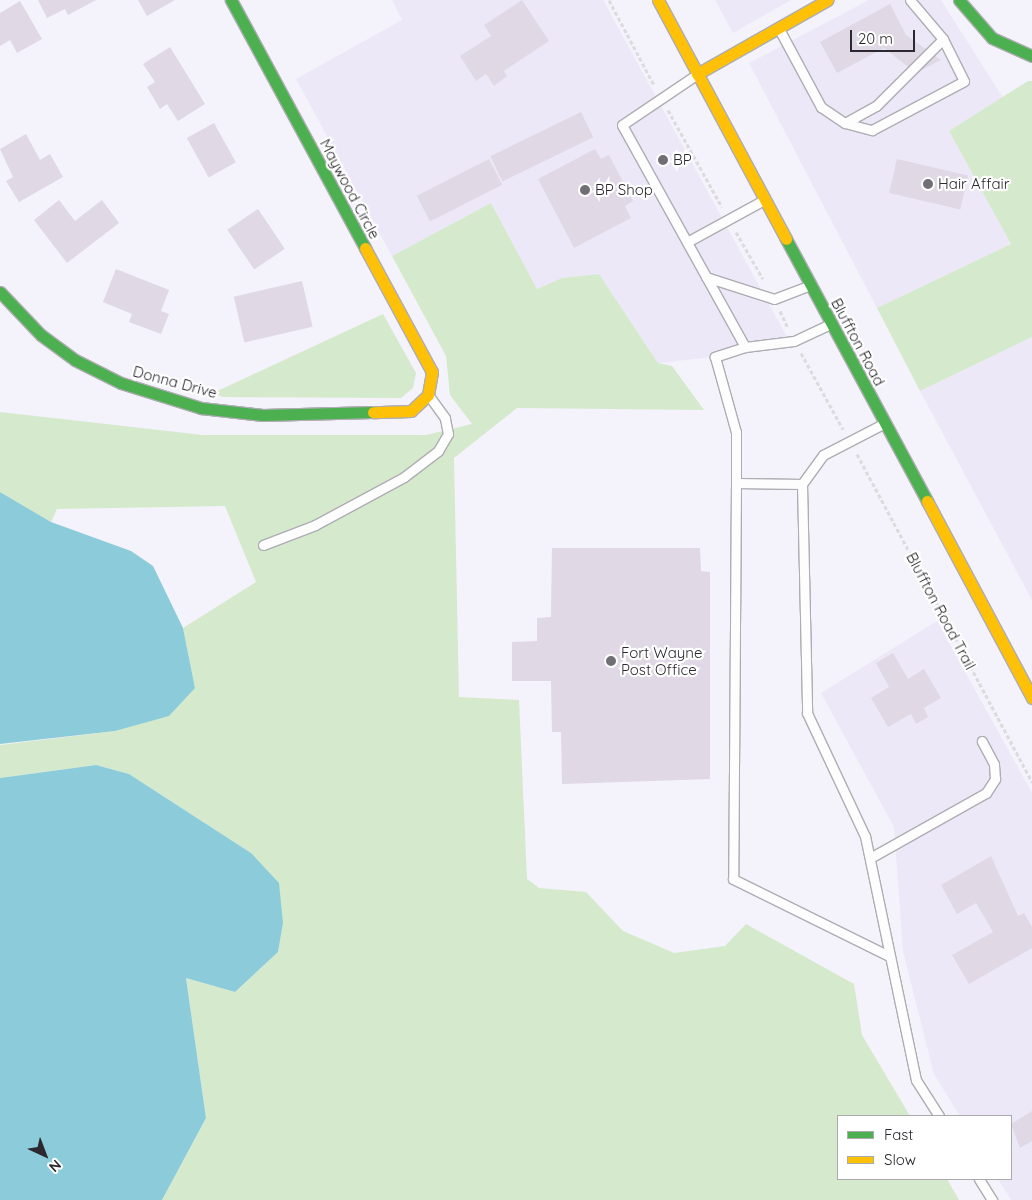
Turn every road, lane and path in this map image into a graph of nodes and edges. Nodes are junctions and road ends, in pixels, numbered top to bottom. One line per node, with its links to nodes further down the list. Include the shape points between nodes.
1 (231, 0): 18 (street, Maywood Circle, via 432,372)
2 (658, 0): 9 (street, Bluffton Road)
3 (827, 0): 6 (street)
4 (910, 0): 7 (lane)
5 (959, 0): 8 (street, via 992,38)
6 (778, 27): 9 (street); 10 (lane, via 821,107)
7 (943, 38): 10 (lane, via 876,106); 10 (lane, via 964,81 872,130)
8 (1032, 56)
9 (697, 74): 11 (street, Bluffton Road); 12 (lane, via 622,124)
10 (845, 124)
11 (765, 200): 12 (lane); 14 (street, Bluffton Road)
12 (687, 242): 13 (lane)
13 (706, 277): 14 (lane, via 774,299); 17 (lane)
14 (810, 285): 16 (street, Bluffton Road)
15 (0, 292): 18 (street, Donna Drive, via 41,335 75,360 121,383 201,408 263,415 411,411)
16 (831, 324): 17 (lane, via 794,341); 19 (street, Bluffton Road)
17 (745, 347): 21 (lane, via 715,357 736,432)
18 (428, 394): 23 (lane, via 445,418 448,434 438,451 404,477 315,524)
19 (883, 424): 20 (lane); 24 (street, Bluffton Road)
20 (849, 440): 22 (lane, via 824,455); 26 (path, Bluffton Road Trail)
21 (736, 483): 22 (lane); 28 (lane, via 733,879)
22 (802, 484): 27 (lane, via 807,714 865,836)
23 (263, 545)
24 (1032, 698)
25 (982, 741): 27 (lane, via 994,764 995,779 986,793)
26 (1032, 782)
27 (870, 858): 28 (lane)
28 (889, 956): 29 (lane, via 916,1080)
29 (938, 1115)
30 (980, 1180): 31 (lane)
31 (992, 1200)

